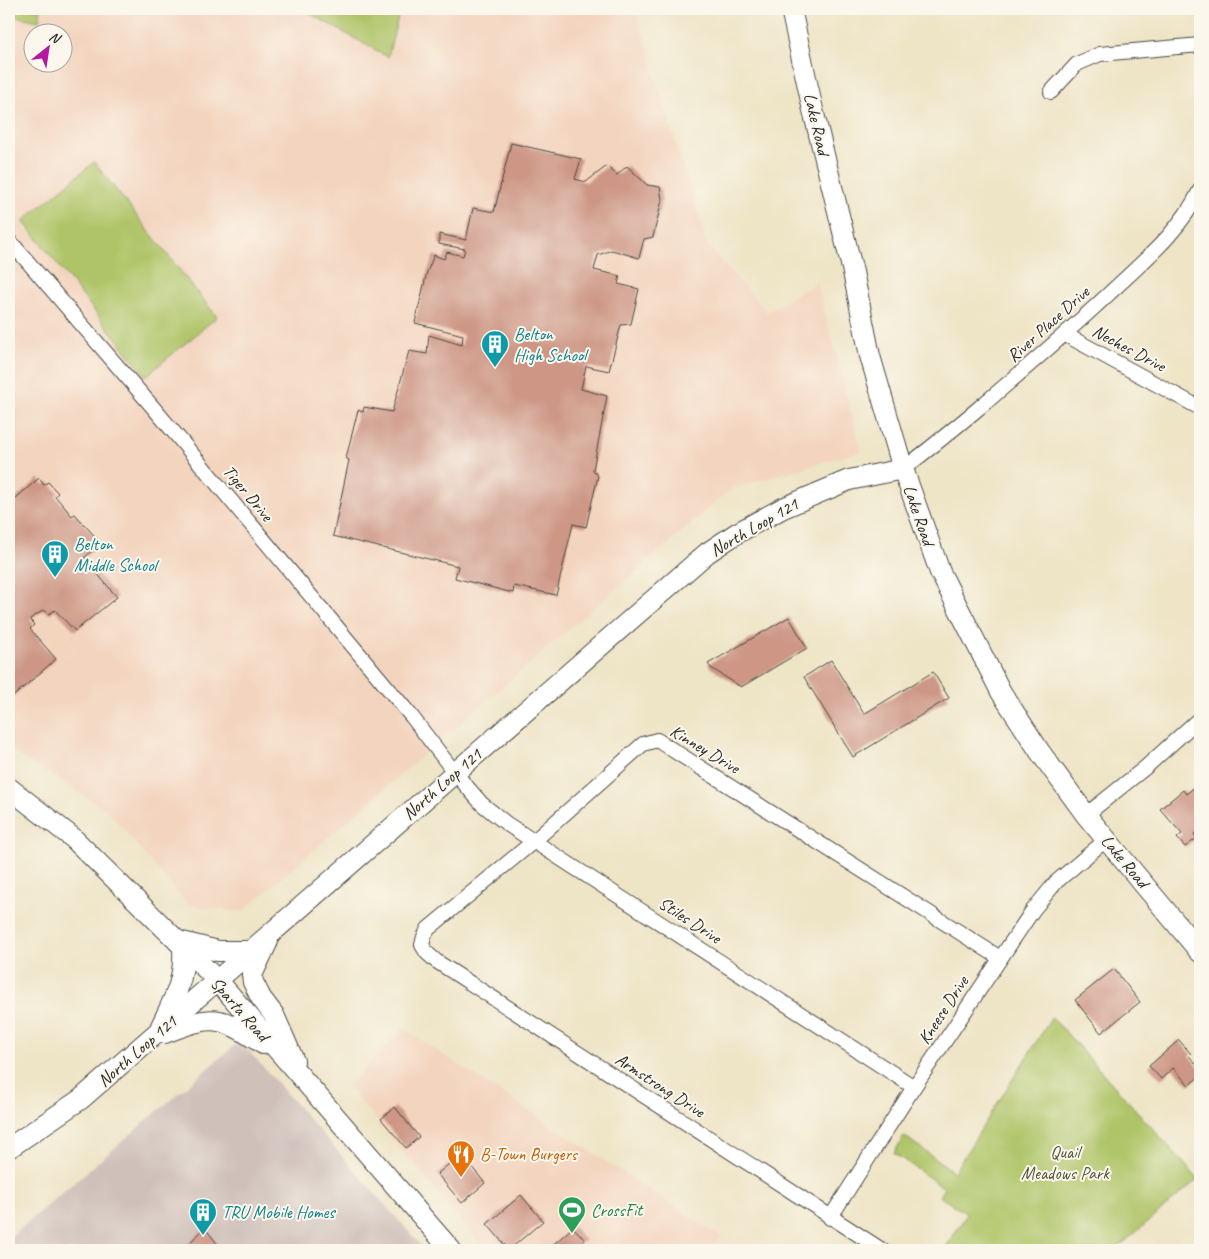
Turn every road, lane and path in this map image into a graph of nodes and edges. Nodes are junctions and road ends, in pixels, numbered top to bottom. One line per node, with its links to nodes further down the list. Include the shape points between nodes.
1 (791, 9): 9 (main road, Lake Road, via 870,356)
2 (1200, 45): 3 (street, via 1100,54 1077,64)
3 (1051, 92)
4 (1200, 190): 5 (street, River Place Drive)
5 (1196, 210): 7 (street, River Place Drive)
6 (9, 240): 11 (street, Tiger Drive, via 157,412)
7 (1066, 335): 8 (street, Neches Drive); 9 (street, River Place Drive)
8 (1200, 408)
9 (903, 469): 11 (main road, North Loop 121, via 849,480 737,532 684,572); 13 (main road, Lake Road, via 940,572 967,628 1030,737)
10 (1200, 718): 13 (street)
11 (455, 773): 15 (street, Stiles Drive, via 482,804); 16 (main road, North Loop 121)
12 (9, 788): 17 (main road, Sparta Road, via 73,838)
13 (1086, 815): 14 (main road, Lake Road)
14 (1107, 839): 20 (main road, Lake Road); 21 (street, Kneese Drive, via 1056,882)
15 (534, 841): 18 (street, Kinney Drive, via 428,929); 21 (street, Kinney Drive, via 643,744 657,740); 26 (street, Stiles Drive)
16 (273, 932): 19 (main road, North Loop 121); 25 (main road, via 252,975 253,982 274,1015)
17 (180, 944): 19 (main road, via 218,951); 22 (main road, Sparta Road); 23 (main road, via 184,966 181,980)
18 (422, 945): 28 (street, Armstrong Drive, via 436,961)
19 (252, 951): 22 (main road, North Loop 121)
20 (1200, 952)
21 (1000, 958): 26 (street, Kneese Drive)
22 (218, 981): 23 (main road, North Loop 121); 24 (main road, Sparta Road)
23 (155, 1035): 24 (main road, via 212,1019 244,1032); 27 (main road, North Loop 121, via 81,1099)
24 (281, 1056): 25 (main road, Sparta Road)
25 (301, 1079): 29 (main road, Sparta Road)
26 (914, 1087): 28 (street, Kneese Drive)
27 (9, 1148)
28 (830, 1218): 30 (street, Armstrong Drive)
29 (451, 1250)
30 (882, 1250)

